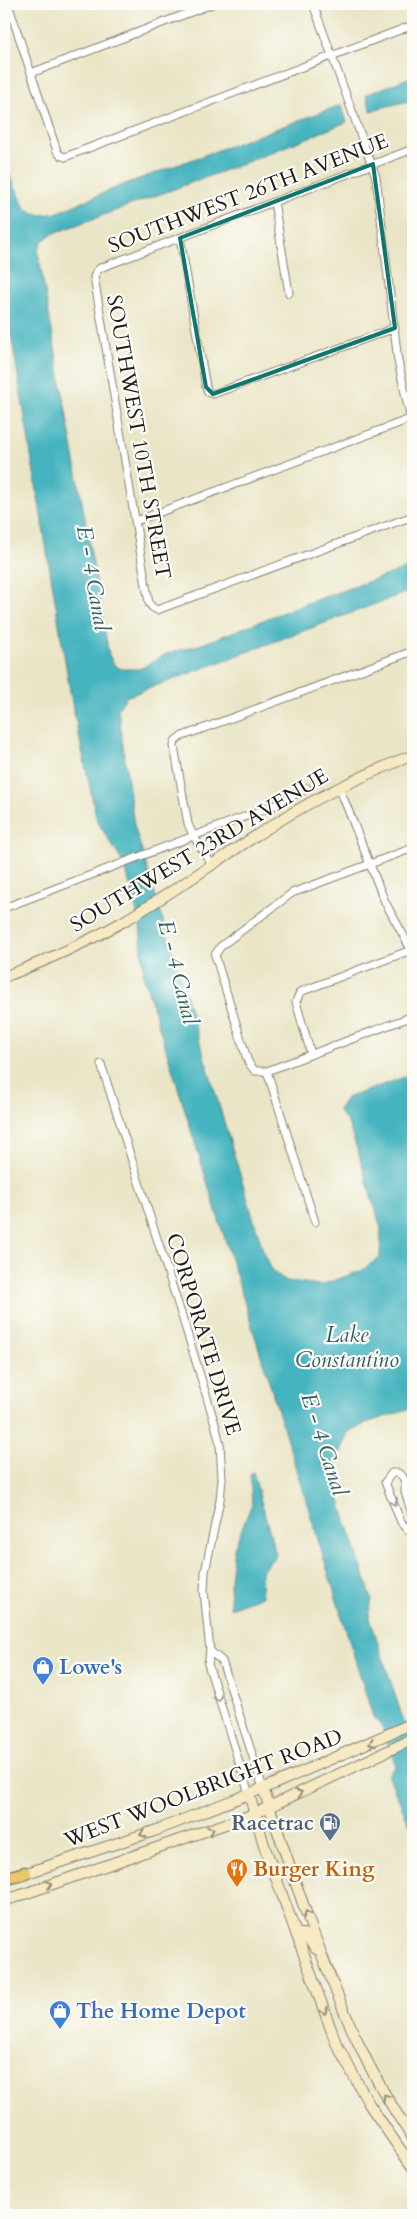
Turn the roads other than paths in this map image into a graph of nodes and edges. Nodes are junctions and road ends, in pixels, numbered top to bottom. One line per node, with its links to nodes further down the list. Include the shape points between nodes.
1 (8, 4): 6 (street)
2 (212, 4): 6 (street)
3 (313, 4): 5 (street)
4 (413, 25): 5 (street)
5 (333, 55): 6 (street, via 65,157 57,151); 8 (street)
6 (30, 73)
7 (413, 149): 8 (street, SOUTHWEST 26TH AVENUE)
8 (373, 164): 9 (street, SOUTHWEST 26TH AVENUE); 13 (street)
9 (274, 202): 10 (street, SOUTHWEST 26TH AVENUE); 12 (street)
10 (180, 238): 11 (street, SOUTHWEST 26TH AVENUE); 13 (street, via 208,392 213,394)
11 (96, 272): 17 (street, SOUTHWEST 10TH STREET, via 94,277)
12 (289, 293)
13 (395, 328): 14 (street)
14 (410, 420): 15 (street); 17 (street)
15 (413, 429)
16 (413, 516): 17 (street, SOUTHWEST 10TH STREET, via 157,610 149,603)
17 (136, 522)
18 (413, 651): 22 (street, via 175,741 186,817)
19 (413, 755): 20 (street, SOUTHWEST 23RD AVENUE)
20 (339, 787): 24 (street); 25 (street, SOUTHWEST 23RD AVENUE)
21 (307, 788): 22 (street, via 278,804)
22 (193, 836): 25 (street); 26 (street)
23 (413, 848): 24 (street)
24 (369, 864): 27 (street, via 390,913); 32 (street, via 292,893 217,950 216,961 248,1062 255,1071)
25 (212, 865): 28 (street, SOUTHWEST 23RD AVENUE, via 126,920)
26 (4, 908)
27 (412, 952): 30 (street, via 300,992 296,1002)
28 (4, 977)
29 (413, 1016): 30 (street)
30 (312, 1054): 32 (street)
31 (101, 1064): 35 (street, CORPORATE DRIVE, via 220,1444 220,1500 205,1572)
32 (267, 1071): 33 (street)
33 (315, 1222)
34 (411, 1533): 34 (street, one-way to 34, via 413,1517 405,1482 398,1473 392,1473 387,1477 386,1488 401,1522)
35 (210, 1651): 38 (street, via 222,1661); 39 (street, CORPORATE DRIVE, one-way to 39, via 208,1664)
36 (413, 1724): 38 (street, WEST WOOLBRIGHT ROAD, one-way to 38)
37 (413, 1739): 40 (street, WEST WOOLBRIGHT ROAD, one-way to 37)
38 (263, 1788): 39 (street, WEST WOOLBRIGHT ROAD); 40 (street)
39 (248, 1794): 41 (street); 42 (street, WEST WOOLBRIGHT ROAD, one-way to 42, via 157,1830)
40 (269, 1807): 41 (street, WEST WOOLBRIGHT ROAD); 46 (street, one-way to 40)
41 (254, 1814): 44 (street, WEST WOOLBRIGHT ROAD, one-way to 41); 45 (street)
42 (25, 1873): 43 (highway)
43 (4, 1880)
44 (4, 1901)
45 (296, 1934): 46 (street, via 304,1934); 48 (street, one-way to 48, via 339,2048 373,2110)
46 (324, 1960): 47 (street, one-way to 46, via 360,2050)
47 (413, 2138)
48 (413, 2168)

